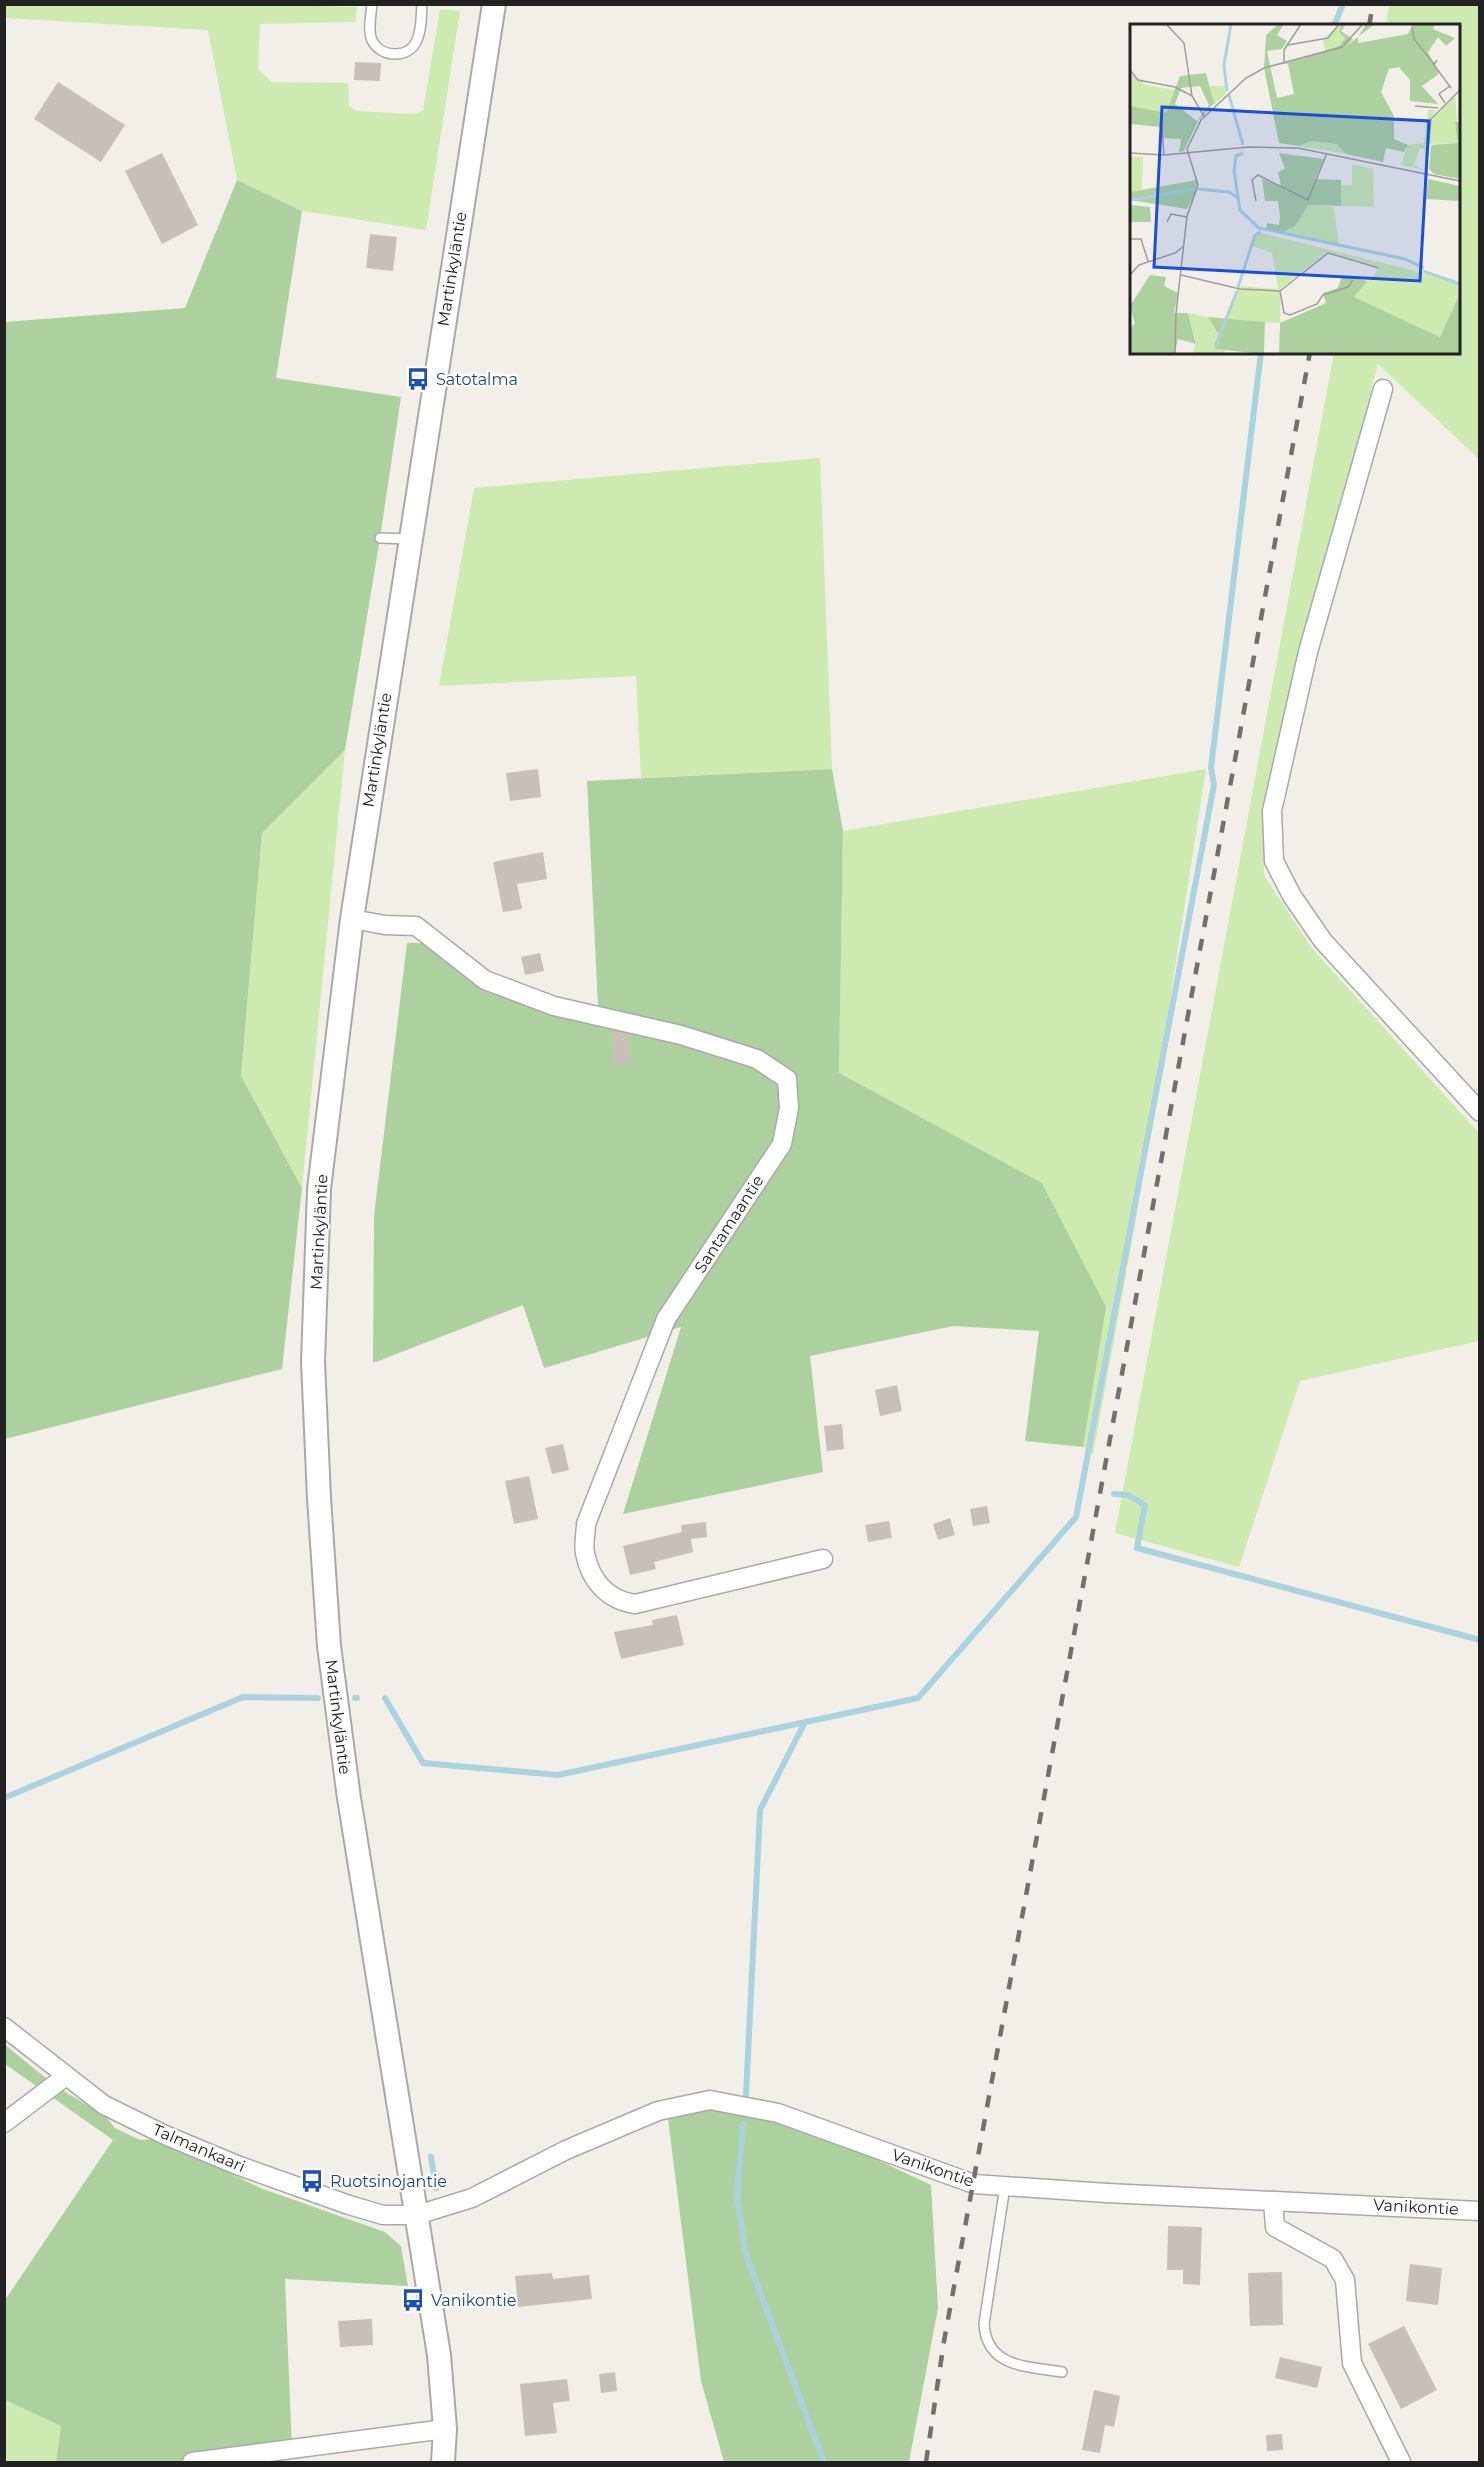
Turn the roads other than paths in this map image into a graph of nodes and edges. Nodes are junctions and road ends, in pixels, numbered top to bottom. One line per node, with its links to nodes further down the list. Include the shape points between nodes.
1 (372, 4): 2 (lane, via 371,40 379,51 395,54 408,52 416,43)
2 (422, 4)
3 (494, 4): 6 (street, Martinkyläntie)
4 (1383, 389): 8 (street, via 1308,652 1272,811 1274,861 1323,941)
5 (380, 538): 6 (lane)
6 (411, 539): 7 (street, Martinkyläntie)
7 (352, 919): 9 (street, Santamaantie, via 416,926 484,980 554,1006 681,1035 757,1059 787,1079 789,1108 782,1144 666,1319 586,1524 584,1551 602,1588 618,1602 635,1604); 16 (street, Martinkyläntie, via 319,1189 313,1362 319,1498 329,1646 349,1798)
8 (1479, 1112)
9 (824, 1559)
10 (4, 2027): 11 (street, Talmankaari)
11 (66, 2076): 12 (street); 16 (street, Talmankaari, via 104,2105 237,2165 375,2213)
12 (4, 2123)
13 (1005, 2186): 14 (street, Vanikontie); 16 (street, Vanikontie, via 974,2184 778,2113 710,2100 658,2111 566,2150 472,2198); 17 (lane, via 985,2337 994,2354 1012,2363)
14 (1273, 2201): 15 (street, Vanikontie); 21 (street, via 1275,2227 1333,2259 1344,2280 1352,2363)
15 (1479, 2211)
16 (417, 2215): 18 (street, Martinkyläntie, via 439,2355)
17 (1062, 2372)
18 (446, 2429): 19 (street); 20 (street, Martinkyläntie)
19 (192, 2463)
20 (443, 2463)
21 (1401, 2463)

